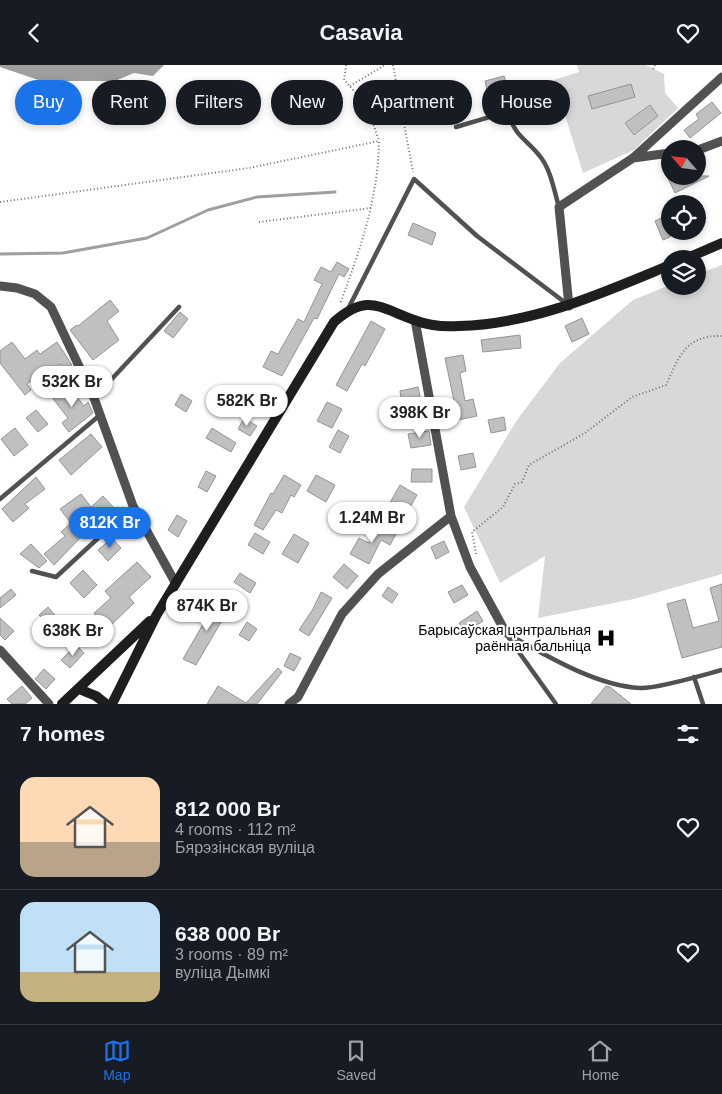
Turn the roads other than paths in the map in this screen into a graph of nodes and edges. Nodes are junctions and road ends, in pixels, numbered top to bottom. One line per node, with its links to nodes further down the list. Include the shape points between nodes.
1 (722, 77): 8 (street)
2 (482, 119): 4 (lane)
3 (513, 125): 9 (lane, via 541,157)
4 (456, 127)
5 (722, 141): 6 (street)
6 (706, 146)
7 (661, 154): 8 (street)
8 (633, 158): 9 (street)
9 (559, 207): 14 (street)
10 (722, 243): 11 (main road)
11 (706, 250)
12 (661, 269): 14 (main road)
13 (0, 286): 18 (street, via 35,294 51,307)
14 (569, 306): 16 (lane, via 477,236 414,179); 17 (main road, via 524,319 459,326)
15 (179, 307): 18 (lane)
16 (348, 310): 17 (main road, via 373,304); 24 (main road, via 334,322)
17 (415, 320): 22 (street)
18 (94, 398): 19 (street)
19 (100, 415): 20 (lane); 21 (street)
20 (0, 499)
21 (133, 506): 23 (lane, via 56,577); 24 (street)
22 (451, 516): 26 (street, via 470,567); 35 (street, via 378,574 342,614 298,697)
23 (32, 571)
24 (176, 584): 25 (main road)
25 (156, 615): 30 (main road); 34 (main road)
26 (506, 633): 29 (lane, via 564,665 613,682 640,688); 36 (lane)
27 (0, 650): 31 (street)
28 (722, 670): 29 (lane)
29 (694, 677): 37 (lane)
30 (79, 689): 32 (main road); 33 (main road)
31 (49, 704)
32 (62, 704)
33 (106, 704)
34 (112, 704)
35 (289, 704)
36 (556, 704)
37 (703, 704)

